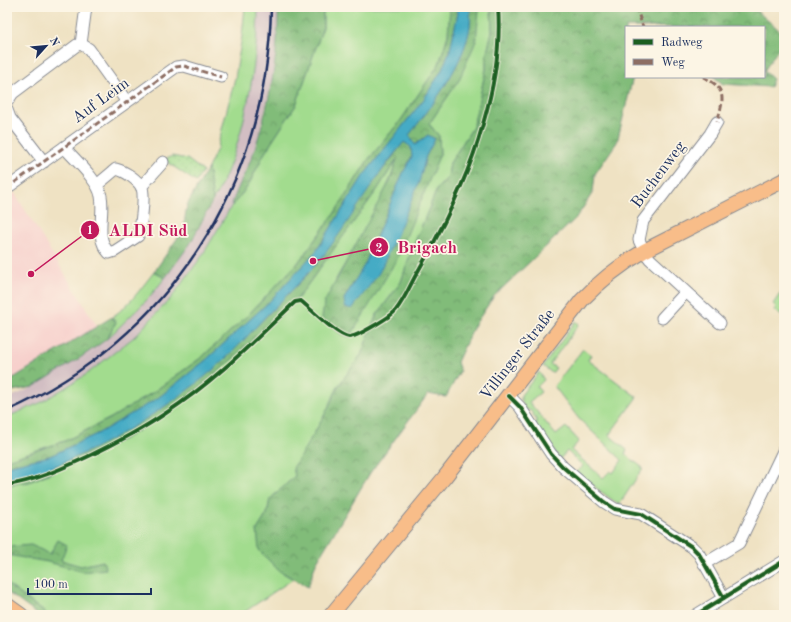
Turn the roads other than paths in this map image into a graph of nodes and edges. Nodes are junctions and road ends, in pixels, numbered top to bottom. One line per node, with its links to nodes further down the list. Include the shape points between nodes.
1 (86, 7): 2 (street)
2 (81, 44): 4 (street, via 13,93); 5 (street, via 89,49)
3 (221, 77): 5 (street, Auf Leim, via 184,66 176,67)
4 (7, 102)
5 (127, 102): 8 (street, Auf Leim)
6 (7, 110): 9 (street, via 10,118)
7 (717, 122): 15 (street, Buchenweg, via 643,221 639,240)
8 (64, 147): 9 (street, Auf Leim); 12 (street)
9 (44, 162): 14 (street, Auf Leim)
10 (162, 162): 13 (street)
11 (784, 180): 15 (main road, Villinger Straße)
12 (97, 185): 13 (street, via 116,170 120,170); 13 (street, via 101,196 100,225 104,248 109,253 138,236 143,194)
13 (141, 187)
14 (7, 188)
15 (644, 251): 16 (street); 19 (main road, Villinger Straße, via 603,278 582,300)
16 (686, 292): 17 (street); 18 (street)
17 (662, 318)
18 (720, 323)
19 (509, 396): 22 (street, via 520,407 551,454 569,472 615,509 641,514 692,547); 26 (main road, Villinger Straße)
20 (784, 449): 22 (street, via 739,543)
21 (784, 561): 23 (street)
22 (704, 564): 23 (street)
23 (724, 598): 27 (street)
24 (7, 605): 25 (main road)
25 (21, 615)
26 (331, 615)
27 (696, 615)

